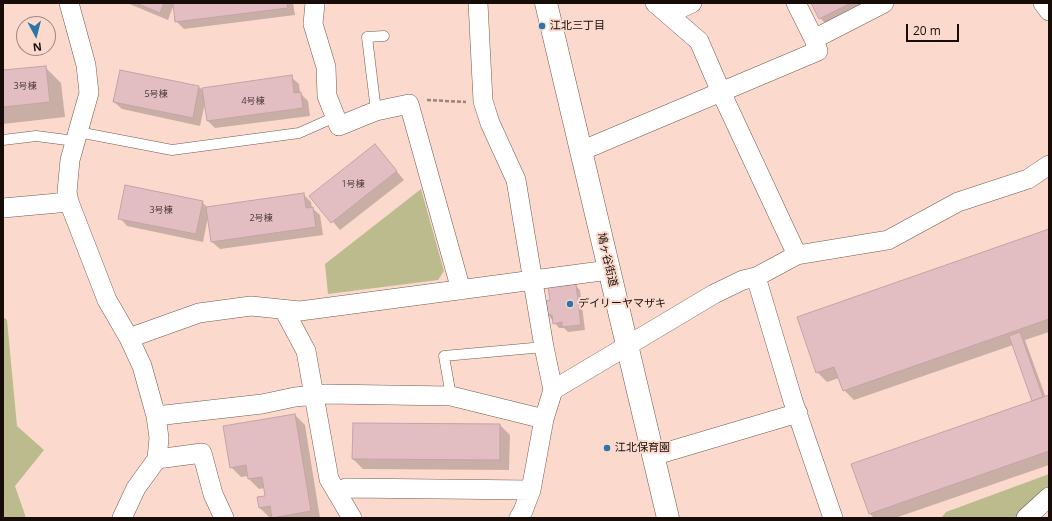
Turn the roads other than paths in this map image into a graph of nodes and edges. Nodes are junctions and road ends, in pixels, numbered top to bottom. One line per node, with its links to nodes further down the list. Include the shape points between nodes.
1 (69, 3): 16 (street, via 86,65 89,93)
2 (315, 3): 15 (street, via 313,24 326,67 327,96)
3 (478, 3): 25 (street, via 484,104 516,180)
4 (546, 3): 18 (main road, 鳩ヶ谷街道)
5 (692, 3): 9 (street)
6 (796, 3): 12 (street)
7 (884, 3): 12 (street)
8 (1043, 3): 10 (street)
9 (661, 8): 13 (street, via 699,41)
10 (1049, 11)
11 (384, 36): 14 (lane, via 367,38)
12 (814, 39): 13 (street, via 818,50)
13 (722, 92): 18 (street); 22 (street)
14 (376, 111): 15 (street, via 340,126); 26 (street, via 409,104)
15 (335, 118): 16 (lane, via 299,133 172,150)
16 (76, 136): 17 (lane, via 36,136); 20 (street, via 70,160 67,192)
17 (3, 140)
18 (581, 151): 23 (main road, 鳩ヶ谷街道)
19 (1049, 165): 22 (street, via 1028,179 958,202 888,240)
20 (69, 202): 21 (street); 28 (street, via 107,300)
21 (3, 208)
22 (797, 255): 24 (street)
23 (609, 270): 25 (street); 29 (main road, 鳩ヶ谷街道)
24 (756, 277): 29 (street, via 743,280 714,294); 34 (street)
25 (533, 280): 26 (street); 30 (street)
26 (460, 290): 27 (street, via 300,311)
27 (284, 310): 28 (street, via 250,306 200,313); 32 (street, via 306,351)
28 (129, 338): 35 (street, via 142,366)
29 (627, 346): 31 (street); 37 (main road, 鳩ヶ谷街道)
30 (544, 347): 31 (street); 33 (lane, via 444,356)
31 (553, 390): 36 (street)
32 (314, 395): 33 (street); 35 (street, via 262,404); 40 (street, via 329,479)
33 (451, 396): 36 (street)
34 (798, 413): 37 (street); 47 (street)
35 (156, 416): 38 (street, via 159,438)
36 (544, 419): 39 (street)
37 (653, 456): 46 (main road, 鳩ヶ谷街道)
38 (157, 459): 42 (street, via 136,488); 43 (street, via 202,453 213,494)
39 (531, 490): 40 (street, via 346,488); 45 (street)
40 (336, 493): 44 (street)
41 (1049, 497): 48 (street)
42 (122, 518)
43 (224, 518)
44 (352, 518)
45 (519, 518)
46 (668, 518)
47 (832, 518)
48 (1026, 518)

